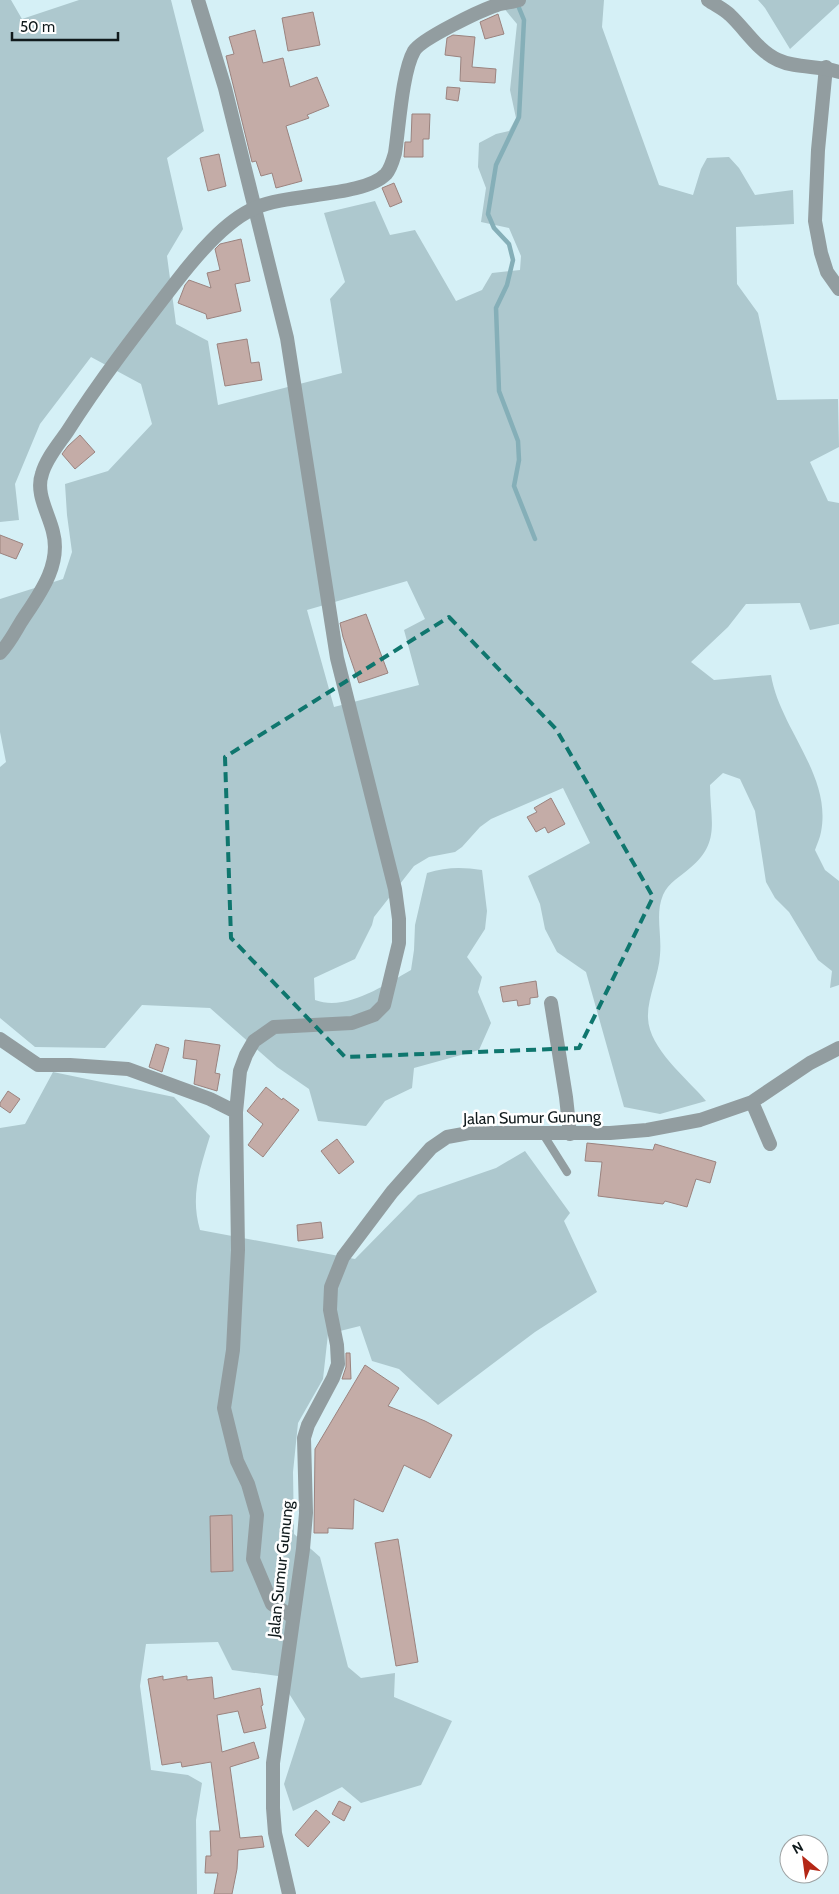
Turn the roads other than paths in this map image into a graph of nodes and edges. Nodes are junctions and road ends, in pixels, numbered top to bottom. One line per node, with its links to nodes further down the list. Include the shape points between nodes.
1 (198, 0): 5 (street, via 225,88)
2 (519, 0): 5 (street, via 495,5 432,35 414,50 407,69 395,153 385,174 347,190 276,201)
3 (708, 0): 4 (street, via 729,13 765,53 790,65)
4 (832, 70): 6 (street, via 818,150 815,221 827,272)
5 (254, 208): 7 (street, via 221,232 187,267 80,410 47,462 41,475 41,489 54,534 52,567 45,585); 12 (street, via 287,338 337,658 395,889 399,943 384,1005 374,1015 352,1023 274,1027 254,1041 240,1071)
6 (839, 289)
7 (0, 653)
8 (551, 1003): 14 (street)
9 (0, 1039): 12 (street, via 38,1065 128,1069)
10 (839, 1048): 11 (street, Jalan Sumur Gunung, via 810,1063)
11 (752, 1102): 14 (street, Jalan Sumur Gunung, via 700,1120 647,1130); 15 (street)
12 (236, 1112): 17 (street, via 238,1250 233,1350 224,1408 237,1461 248,1484 256,1515 253,1559 272,1604)
13 (544, 1134): 14 (street, Jalan Sumur Gunung); 16 (lane); 17 (street, Jalan Sumur Gunung, via 469,1133 447,1137 431,1148 392,1192 343,1257 331,1287 330,1310 338,1364 304,1438 306,1513)
14 (570, 1134)
15 (770, 1144)
16 (568, 1172)
17 (294, 1617): 18 (street, Jalan Sumur Gunung, via 273,1763 275,1833)
18 (289, 1894)

